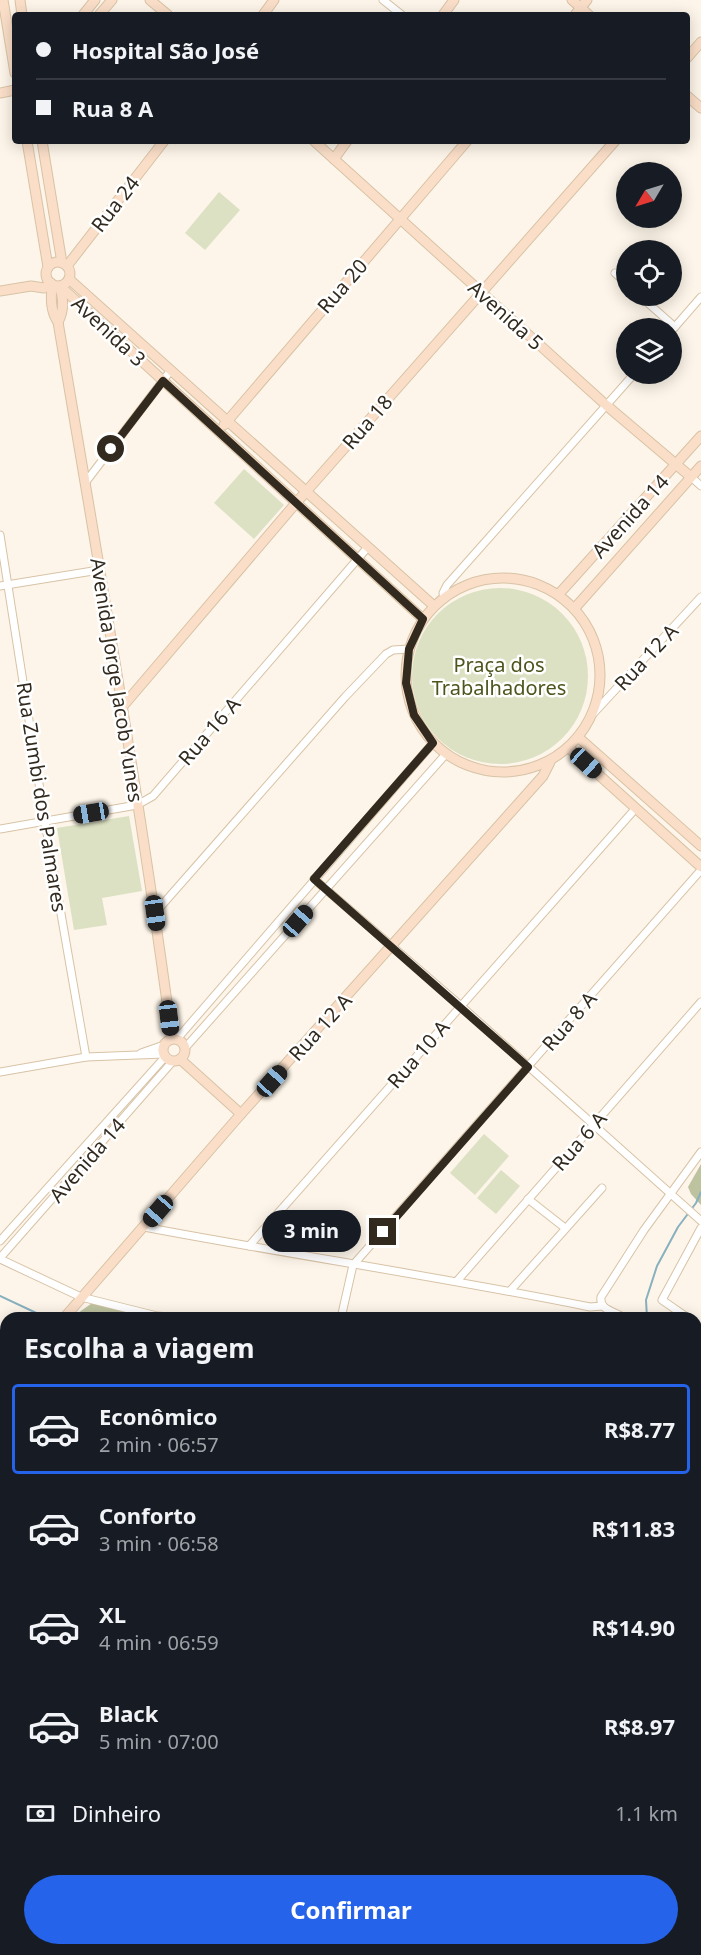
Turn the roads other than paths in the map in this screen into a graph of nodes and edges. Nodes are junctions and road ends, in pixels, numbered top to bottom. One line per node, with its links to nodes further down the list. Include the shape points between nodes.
1 (3, 0): 14 (street)
2 (95, 0): 8 (street)
3 (112, 0): 9 (street)
4 (150, 0): 10 (street)
5 (383, 0): 11 (street)
6 (572, 0): 7 (street)
7 (581, 8)
8 (85, 12)
9 (102, 12)
10 (164, 12)
11 (398, 12)
12 (701, 42): 13 (street)
13 (690, 55)
14 (12, 56)
15 (28, 144): 26 (street, Avenida Jorge Jacob Yunes)
16 (43, 144): 24 (street)
17 (162, 144): 24 (street, Rua 24)
18 (317, 144): 22 (street, Avenida 5)
19 (345, 144): 22 (street)
20 (464, 144): 23 (street, Rua 20)
21 (612, 144): 28 (street, Rua 18)
22 (334, 159): 23 (street, Avenida 5)
23 (400, 219): 28 (street, Avenida 5); 37 (street, Rua 20)
24 (64, 264): 25 (street); 26 (street, via 53,263)
25 (69, 279): 26 (street); 33 (street, Avenida 3)
26 (52, 280): 27 (street, via 44,288); 34 (street, Avenida 3); 43 (street, Avenida Jorge Jacob Yunes, via 52,306)
27 (0, 291)
28 (480, 292): 36 (street, Avenida 5); 45 (street, Rua 18)
29 (701, 297): 32 (street)
30 (651, 306): 31 (street)
31 (663, 318)
32 (682, 319)
33 (171, 370): 34 (street); 37 (street, Avenida 3)
34 (163, 381): 38 (street, Avenida 3); 43 (street)
35 (624, 384): 36 (street)
36 (606, 405): 40 (street, Avenida 5); 54 (street, via 447,585)
37 (227, 421): 38 (street, Rua 20); 45 (street, Avenida 3)
38 (218, 432): 46 (street, Avenida 3)
39 (701, 436): 40 (street, Avenida 14)
40 (676, 465): 42 (street, Avenida 5); 52 (street, Avenida 14)
41 (701, 466): 42 (street, Avenida 14)
42 (691, 477): 44 (street, Avenida 5); 56 (street, Avenida 14)
43 (85, 483): 50 (street, Avenida Jorge Jacob Yunes)
44 (701, 486)
45 (306, 491): 46 (street, Rua 18); 48 (street, Avenida 3)
46 (296, 503): 49 (street, Avenida 3); 59 (street, Rua 18)
47 (0, 536): 51 (street, Rua Zumbi dos Palmares)
48 (368, 547): 49 (street, Rua 16 A); 55 (street, Avenida 3)
49 (357, 559): 57 (street, Avenida 3); 66 (street, Rua 16 A, via 153,796)
50 (99, 570): 51 (street); 59 (street, Avenida Jorge Jacob Yunes)
51 (4, 585): 68 (street, Rua Zumbi dos Palmares)
52 (558, 595): 54 (street, via 534,583 507,578 481,580); 56 (street)
53 (701, 597): 60 (street, Rua 12 A)
54 (444, 599): 55 (street)
55 (434, 606): 57 (street)
56 (574, 609): 60 (street, via 589,633 598,660 599,689)
57 (423, 619): 58 (street)
58 (409, 649): 62 (street, via 406,683 414,715); 74 (street, via 386,654)
59 (123, 706): 66 (street, Avenida Jorge Jacob Yunes)
60 (591, 716): 61 (street)
61 (578, 737): 63 (street); 70 (street)
62 (433, 743): 64 (street); 72 (street, Avenida 14)
63 (569, 748): 65 (street); 67 (street)
64 (446, 754): 65 (street, via 471,767 499,772 525,771); 73 (street, Avenida 14)
65 (550, 762): 75 (street, Rua 12 A, via 543,776)
66 (137, 805): 68 (street, Rua 16 A); 74 (street, Avenida Jorge Jacob Yunes)
67 (636, 808): 71 (street); 77 (street, Rua 10 A)
68 (45, 822): 69 (street, Rua 16 A); 80 (street, Rua Zumbi dos Palmares)
69 (0, 829)
70 (701, 846)
71 (701, 869): 81 (street, Rua 8 A)
72 (314, 879): 73 (street); 79 (street, Avenida 14)
73 (326, 889): 75 (street); 78 (street, Avenida 14)
74 (155, 913): 79 (street, Avenida Jorge Jacob Yunes)
75 (392, 947): 77 (street); 83 (street, Rua 12 A)
76 (701, 1002): 84 (street, Rua 6 A)
77 (461, 1006): 81 (street); 94 (street, Rua 10 A)
78 (185, 1048): 79 (street, Avenida 14, via 185,1053)
79 (171, 1051): 80 (street); 83 (street); 93 (street, Avenida 14); 95 (street, Avenida 14)
80 (86, 1058): 82 (street)
81 (528, 1067): 84 (street); 96 (street, Rua 8 A)
82 (0, 1072)
83 (241, 1114): 90 (street, Rua 12 A)
84 (593, 1124): 87 (street); 88 (street, Rua 6 A)
85 (701, 1152): 87 (street)
86 (602, 1188): 91 (street)
87 (669, 1194): 89 (street); 100 (street, via 608,1285 601,1297)
88 (528, 1199): 91 (street); 97 (street, Rua 6 A)
89 (699, 1218)
90 (144, 1227): 94 (street); 99 (street, Rua 12 A)
91 (565, 1228): 98 (street)
92 (701, 1228): 105 (street, via 662,1300)
93 (0, 1241)
94 (249, 1246): 96 (street)
95 (0, 1259): 99 (street)
96 (353, 1265): 97 (street); 103 (street, Rua 8 A)
97 (457, 1281): 98 (street)
98 (510, 1291): 100 (street, via 590,1307)
99 (81, 1297): 101 (street, Rua 12 A); 102 (street)
100 (603, 1306): 104 (street)
101 (69, 1312)
102 (141, 1312)
103 (342, 1312)
104 (615, 1312)
105 (679, 1312)

